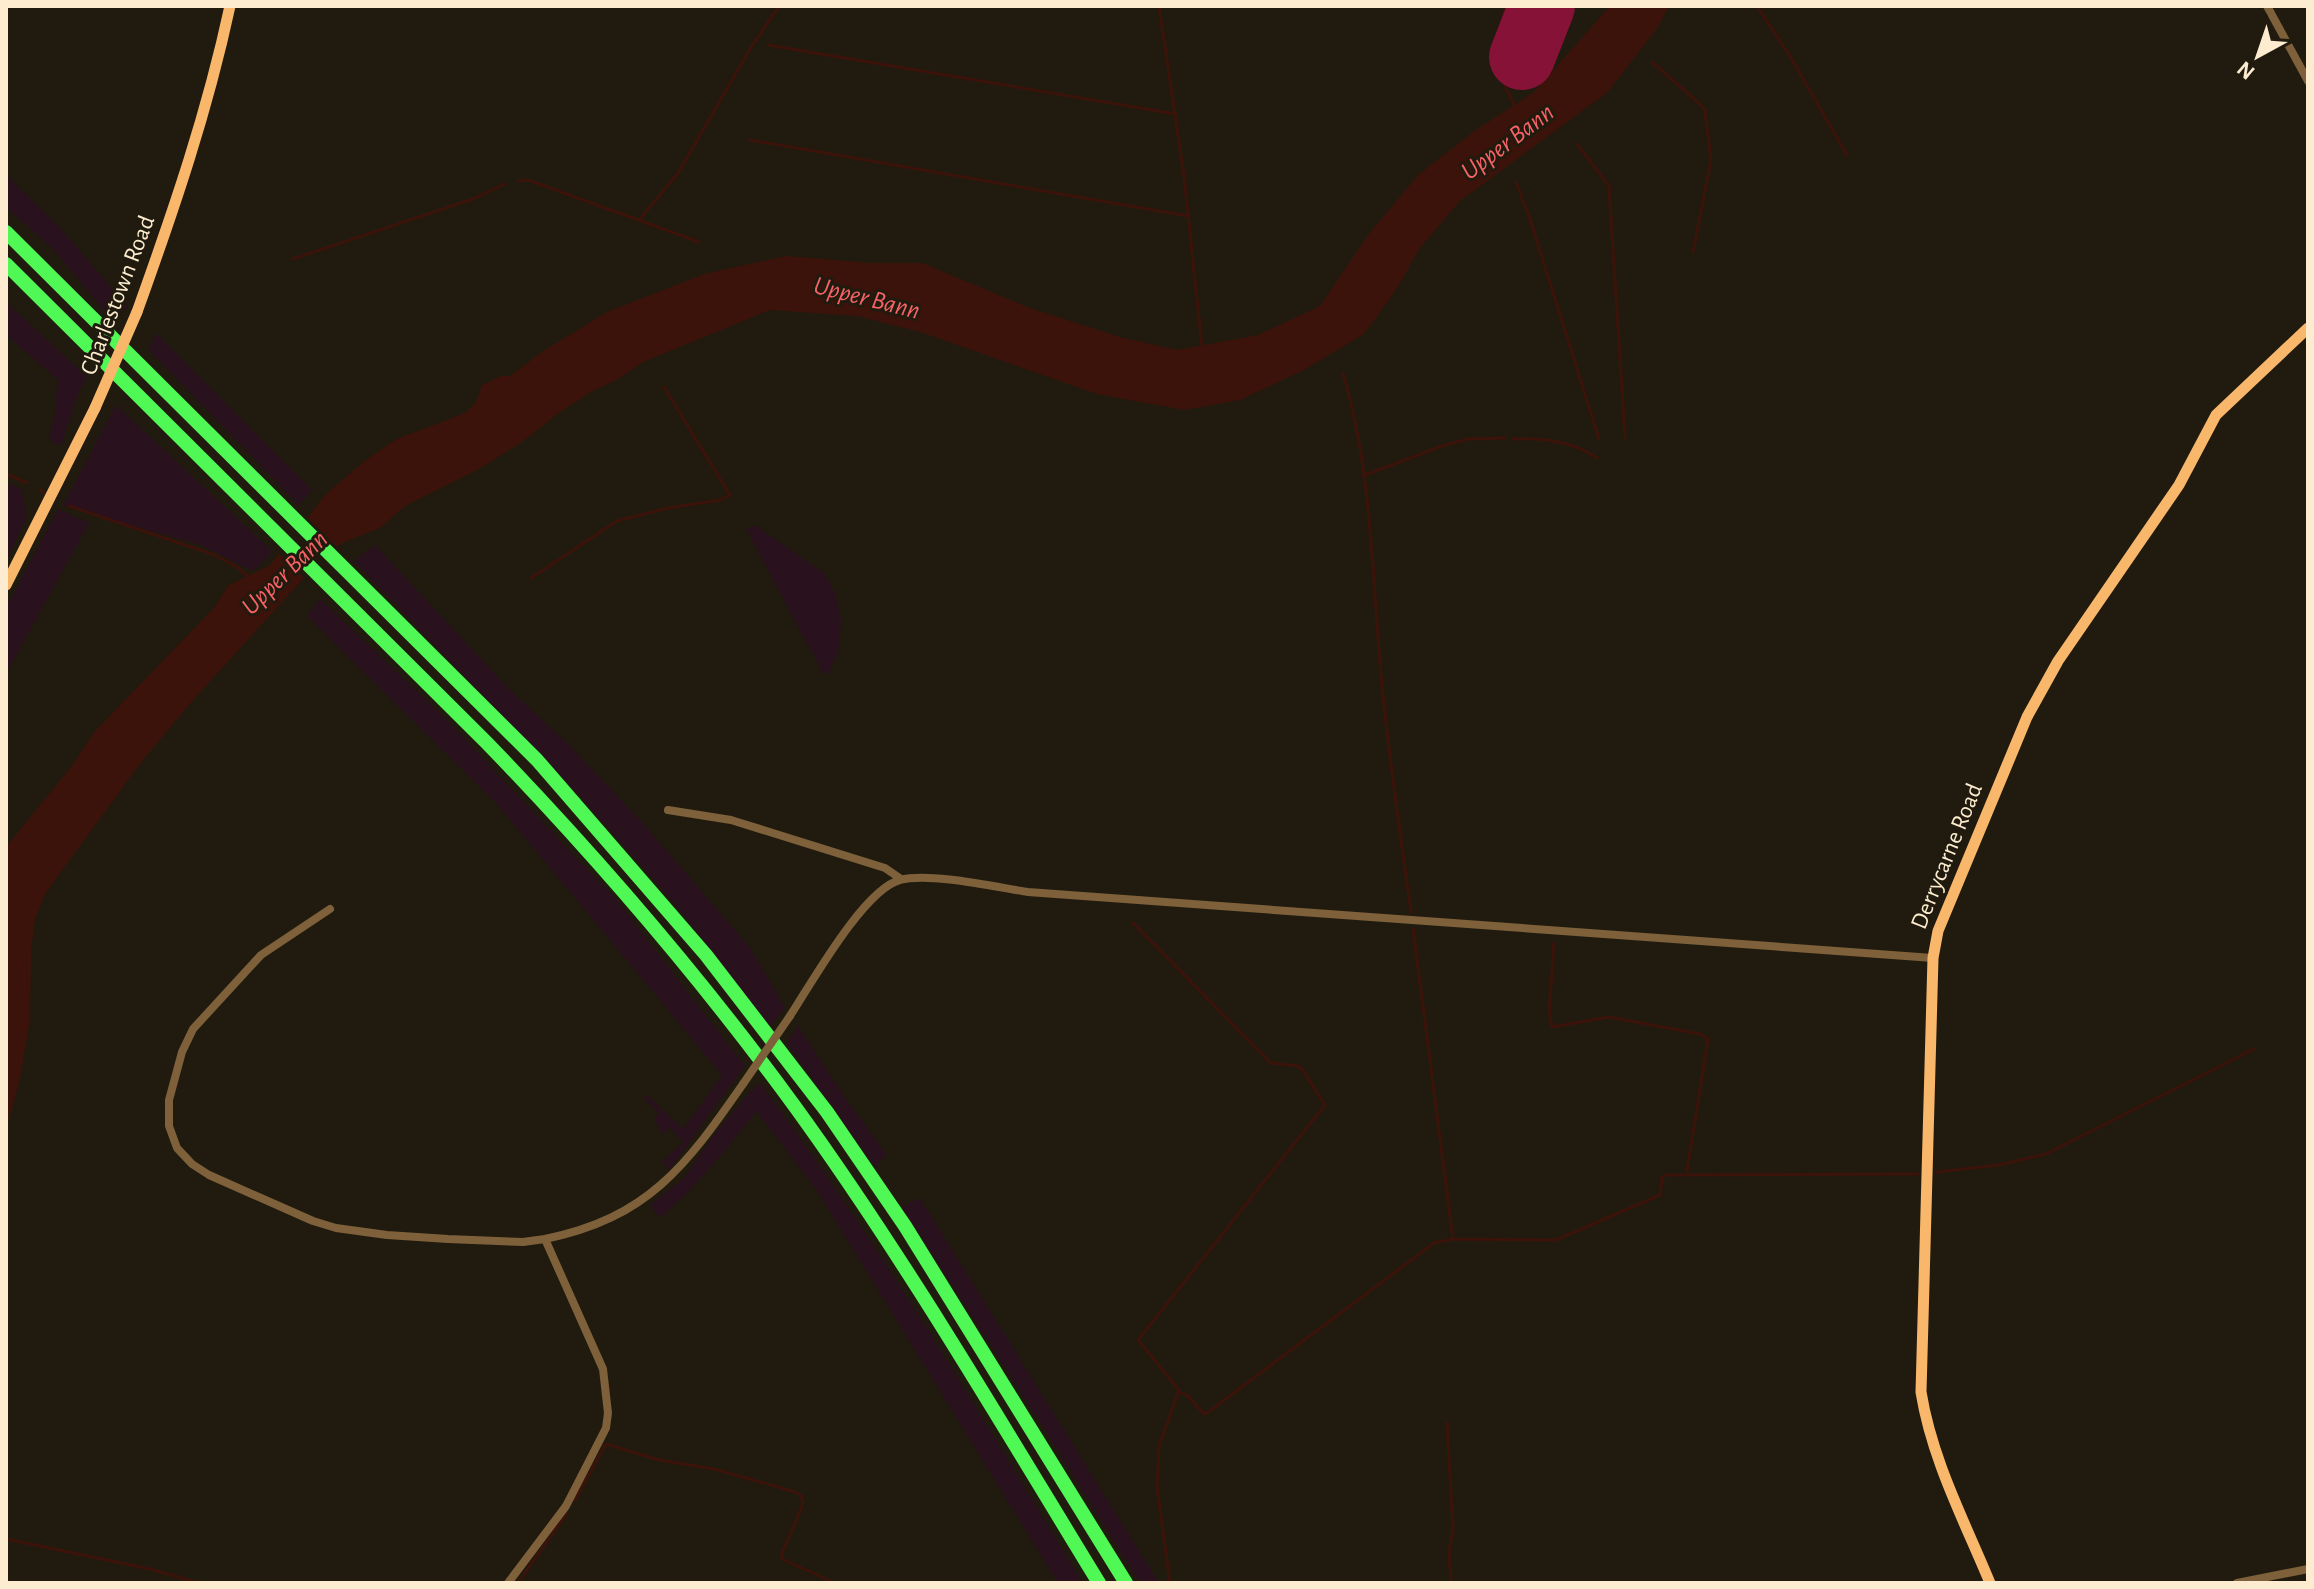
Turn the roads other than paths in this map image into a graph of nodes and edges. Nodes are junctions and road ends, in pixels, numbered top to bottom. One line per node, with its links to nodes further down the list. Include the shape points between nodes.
1 (230, 6): 7 (street, Charlestown Road, bridge, via 205,111 137,312)
2 (2267, 6): 3 (street)
3 (2308, 81)
4 (6, 232): 16 (highway, via 537,760 725,979 827,1112 905,1226)
5 (6, 264): 15 (highway, via 550,808 645,915 796,1108 905,1268)
6 (2308, 328): 11 (street, Derrycarne Road, via 2216,415 2179,485 2041,690 1938,931)
7 (6, 585)
8 (668, 810): 9 (street, via 731,820 885,868)
9 (901, 879): 11 (street); 12 (street, bridge, via 882,888 859,914 743,1084 694,1151 658,1189 609,1221)
10 (330, 909): 12 (street, via 261,955 193,1029 169,1100 169,1126 177,1148 209,1175 336,1228 448,1239)
11 (1933, 958): 17 (street, Derrycarne Road, via 1921,1392 1936,1457)
12 (545, 1239): 14 (street, via 603,1369 608,1413 605,1431 566,1506)
13 (2308, 1569): 18 (street)
14 (508, 1583)
15 (1099, 1583)
16 (1126, 1583)
17 (1990, 1583)
18 (2237, 1583)

